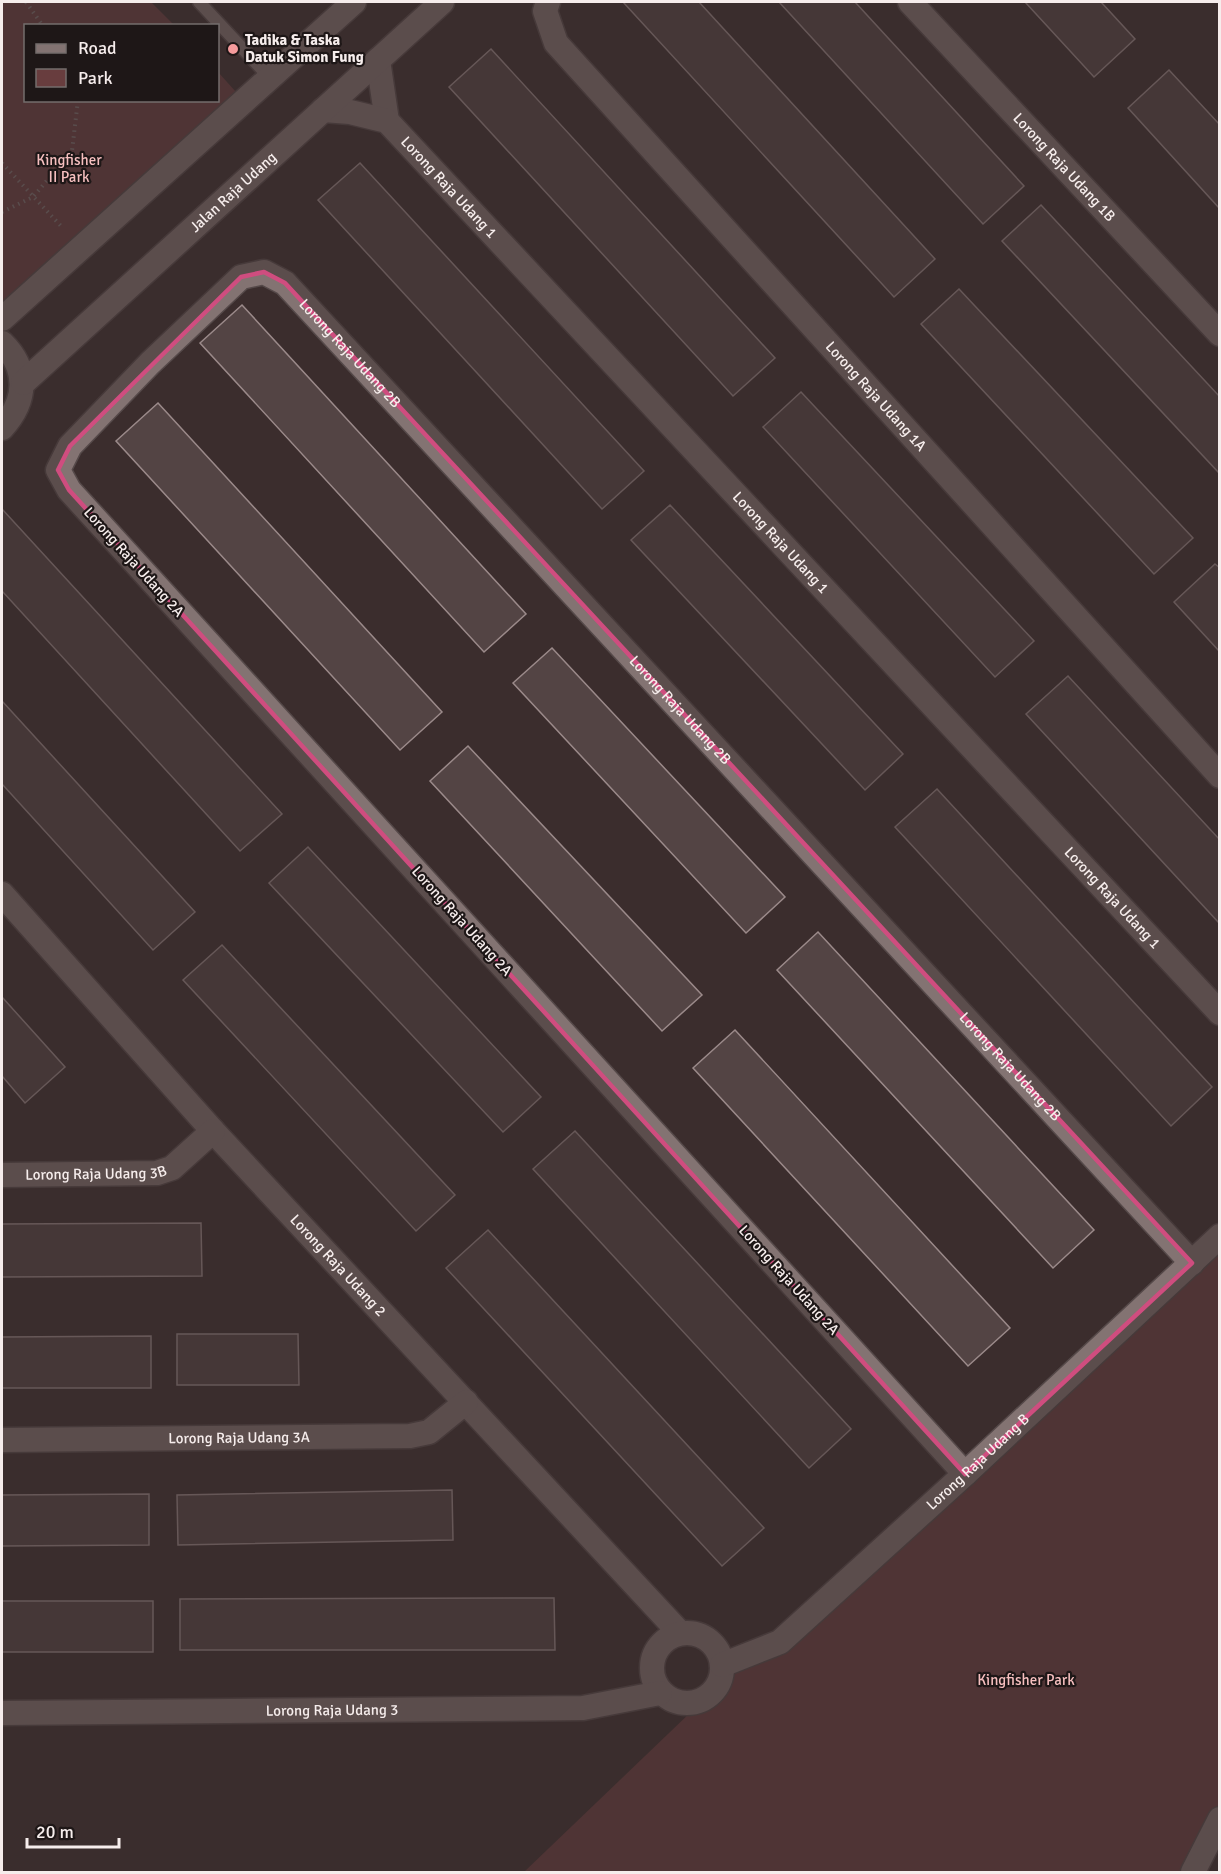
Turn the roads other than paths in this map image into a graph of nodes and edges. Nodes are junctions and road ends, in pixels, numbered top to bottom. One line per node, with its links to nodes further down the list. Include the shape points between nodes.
1 (199, 2): 7 (lane)
2 (354, 2): 7 (street)
3 (442, 2): 6 (street, Jalan Raja Udang)
4 (910, 2): 11 (street, Lorong Raja Udang 1B)
5 (547, 6): 16 (street, Lorong Raja Udang 1A, via 556,43)
6 (378, 60): 8 (street, Jalan Raja Udang); 9 (street)
7 (271, 79): 10 (street)
8 (323, 110): 9 (street); 14 (street, Jalan Raja Udang)
9 (387, 121): 18 (street, Lorong Raja Udang 1)
10 (2, 319)
11 (1220, 333)
12 (2, 343): 14 (street, via 13,354)
13 (150, 363): 22 (street, Lorong Raja Udang 2B, via 241,277 264,272 285,283); 25 (street, Lorong Raja Udang 2A, via 70,446 58,470 69,490)
14 (23, 383): 15 (street, via 21,400)
15 (2, 428)
16 (1220, 776)
17 (2, 894): 19 (street, Lorong Raja Udang 2)
18 (1220, 1013)
19 (213, 1131): 20 (street, Lorong Raja Udang 3B, via 172,1168 157,1173); 23 (street, Lorong Raja Udang 2)
20 (2, 1175)
21 (1220, 1236): 22 (street, Lorong Raja Udang B)
22 (1192, 1263): 25 (street, Lorong Raja Udang B)
23 (466, 1402): 24 (street, Lorong Raja Udang 3A, via 429,1432 410,1436); 26 (street, Lorong Raja Udang 2)
24 (2, 1440)
25 (965, 1474): 27 (street, Lorong Raja Udang B, via 780,1641)
26 (680, 1633): 27 (street, via 699,1634 715,1646); 28 (street, via 658,1646 650,1669)
27 (722, 1665): 28 (street, via 717,1687 701,1701 680,1703)
28 (660, 1692): 29 (street, Lorong Raja Udang 3, via 583,1708)
29 (2, 1713)
30 (1220, 1819): 31 (street)
31 (1193, 1872)

